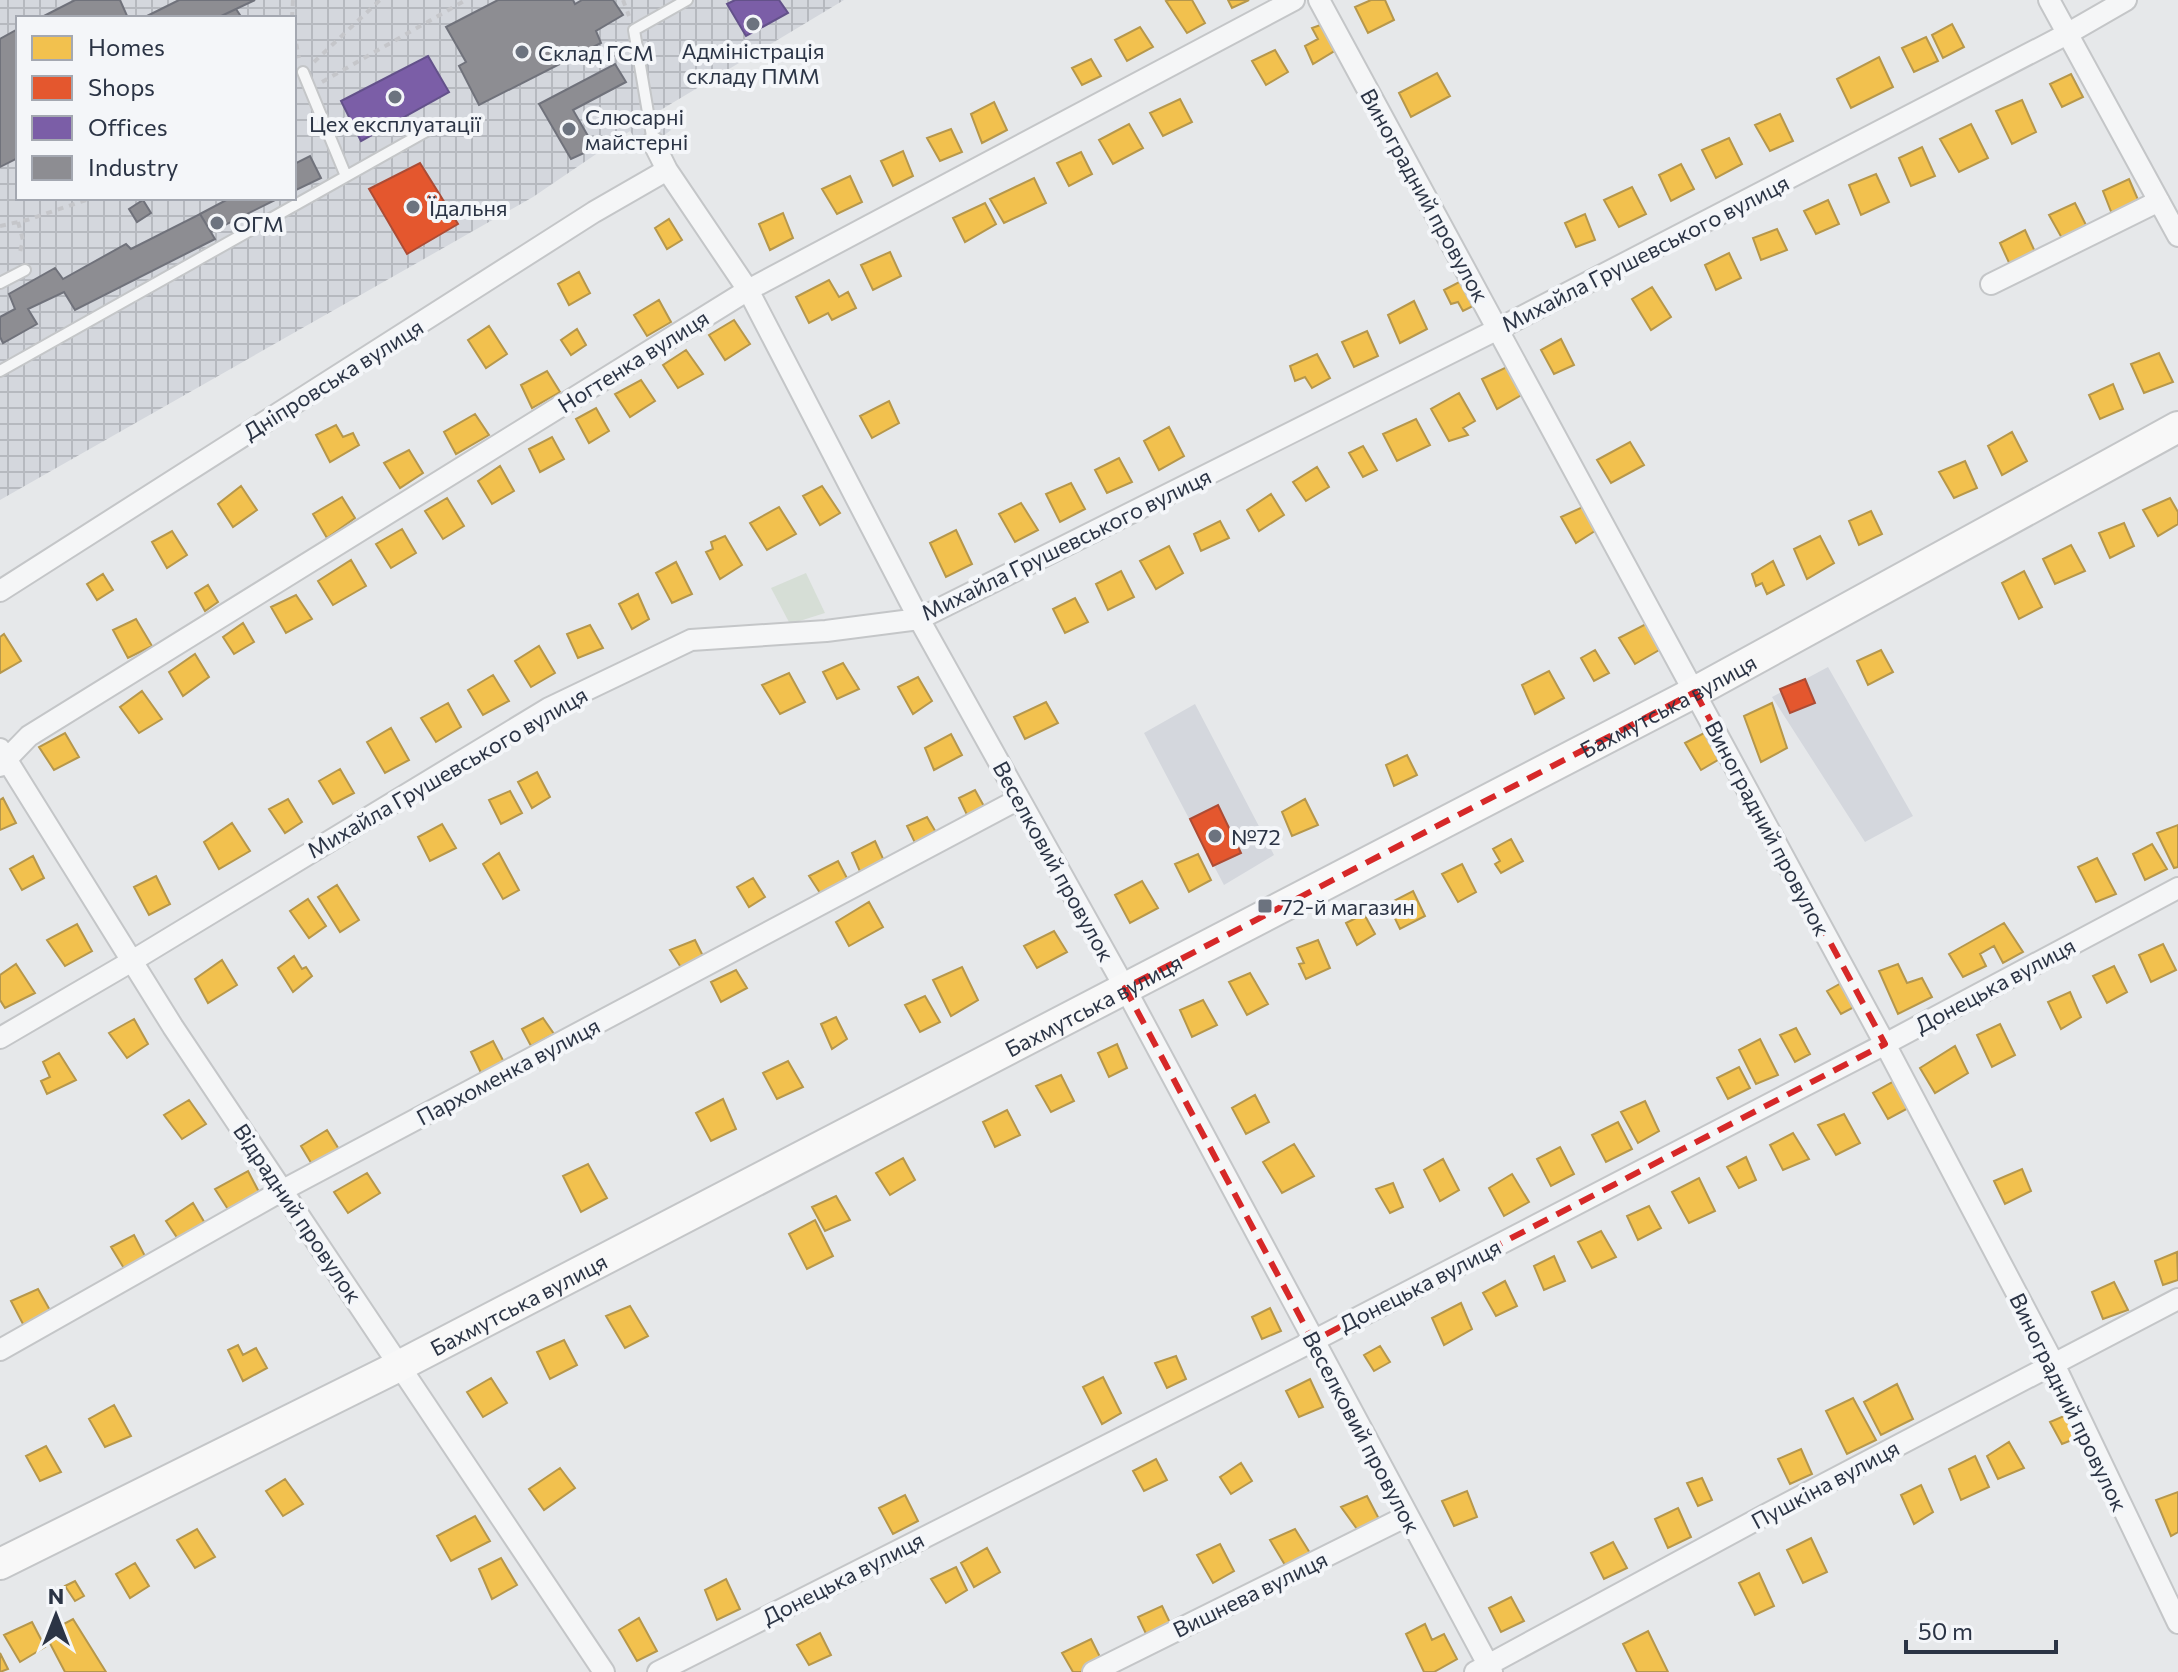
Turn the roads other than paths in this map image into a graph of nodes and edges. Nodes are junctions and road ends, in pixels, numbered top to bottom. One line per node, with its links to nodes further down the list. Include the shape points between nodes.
1 (687, 0): 9 (lane, via 634,30)
2 (1294, 0): 17 (street, Ногтенка вулиця)
3 (1319, 0): 18 (street, Виноградний провулок)
4 (2049, 0): 6 (street)
5 (2126, 0): 6 (street, Михайла Грушевського вулиця)
6 (2067, 34): 12 (street); 18 (street, Михайла Грушевського вулиця)
7 (303, 72): 11 (lane)
8 (432, 128): 11 (lane)
9 (653, 142): 10 (street, Веселковий провулок)
10 (667, 170): 17 (street, Веселковий провулок); 21 (street, Дніпровська вулиця)
11 (346, 176): 19 (lane)
12 (2159, 201): 13 (street); 16 (street)
13 (2178, 236)
14 (25, 270): 15 (lane)
15 (0, 283)
16 (1991, 284)
17 (748, 290): 22 (street, Веселковий провулок); 24 (street, Ногтенка вулиця, via 29,736)
18 (1498, 329): 22 (street, Михайла Грушевського вулиця); 23 (street, Виноградний провулок)
19 (0, 371)
20 (2178, 427): 23 (street, Бахмутська вулиця)
21 (0, 591)
22 (919, 619): 25 (street, Веселковий провулок); 27 (street, Михайла Грушевського вулиця, via 691,640 549,708)
23 (1695, 692): 28 (street, Бахмутська вулиця); 30 (street, Виноградний провулок)
24 (2, 758): 27 (street, Відрадний провулок)
25 (1019, 799): 28 (street, Веселковий провулок); 31 (street, Пархоменка вулиця)
26 (2178, 888): 30 (street, Донецька вулиця)
27 (132, 961): 29 (street, Михайла Грушевського вулиця); 31 (street, Відрадний провулок)
28 (1125, 988): 33 (street, Веселковий провулок); 36 (street, Бахмутська вулиця)
29 (0, 1038)
30 (1885, 1044): 33 (street, Донецька вулиця); 35 (street, Виноградний провулок)
31 (283, 1190): 34 (street, Пархоменка вулиця); 36 (street, Відрадний провулок)
32 (2178, 1299): 35 (street, Пушкіна вулиця)
33 (1313, 1341): 37 (street, Веселковий провулок); 42 (street, Донецька вулиця)
34 (0, 1350)
35 (2054, 1364): 39 (street, Виноградний провулок); 40 (street, Пушкіна вулиця)
36 (399, 1366): 38 (street, Бахмутська вулиця); 41 (street, Відрадний провулок)
37 (1407, 1516): 40 (street, Веселковий провулок); 43 (street, Вишнева вулиця)
38 (0, 1564)
39 (2178, 1623)
40 (1485, 1670)
41 (604, 1672)
42 (658, 1672)
43 (1093, 1672)

